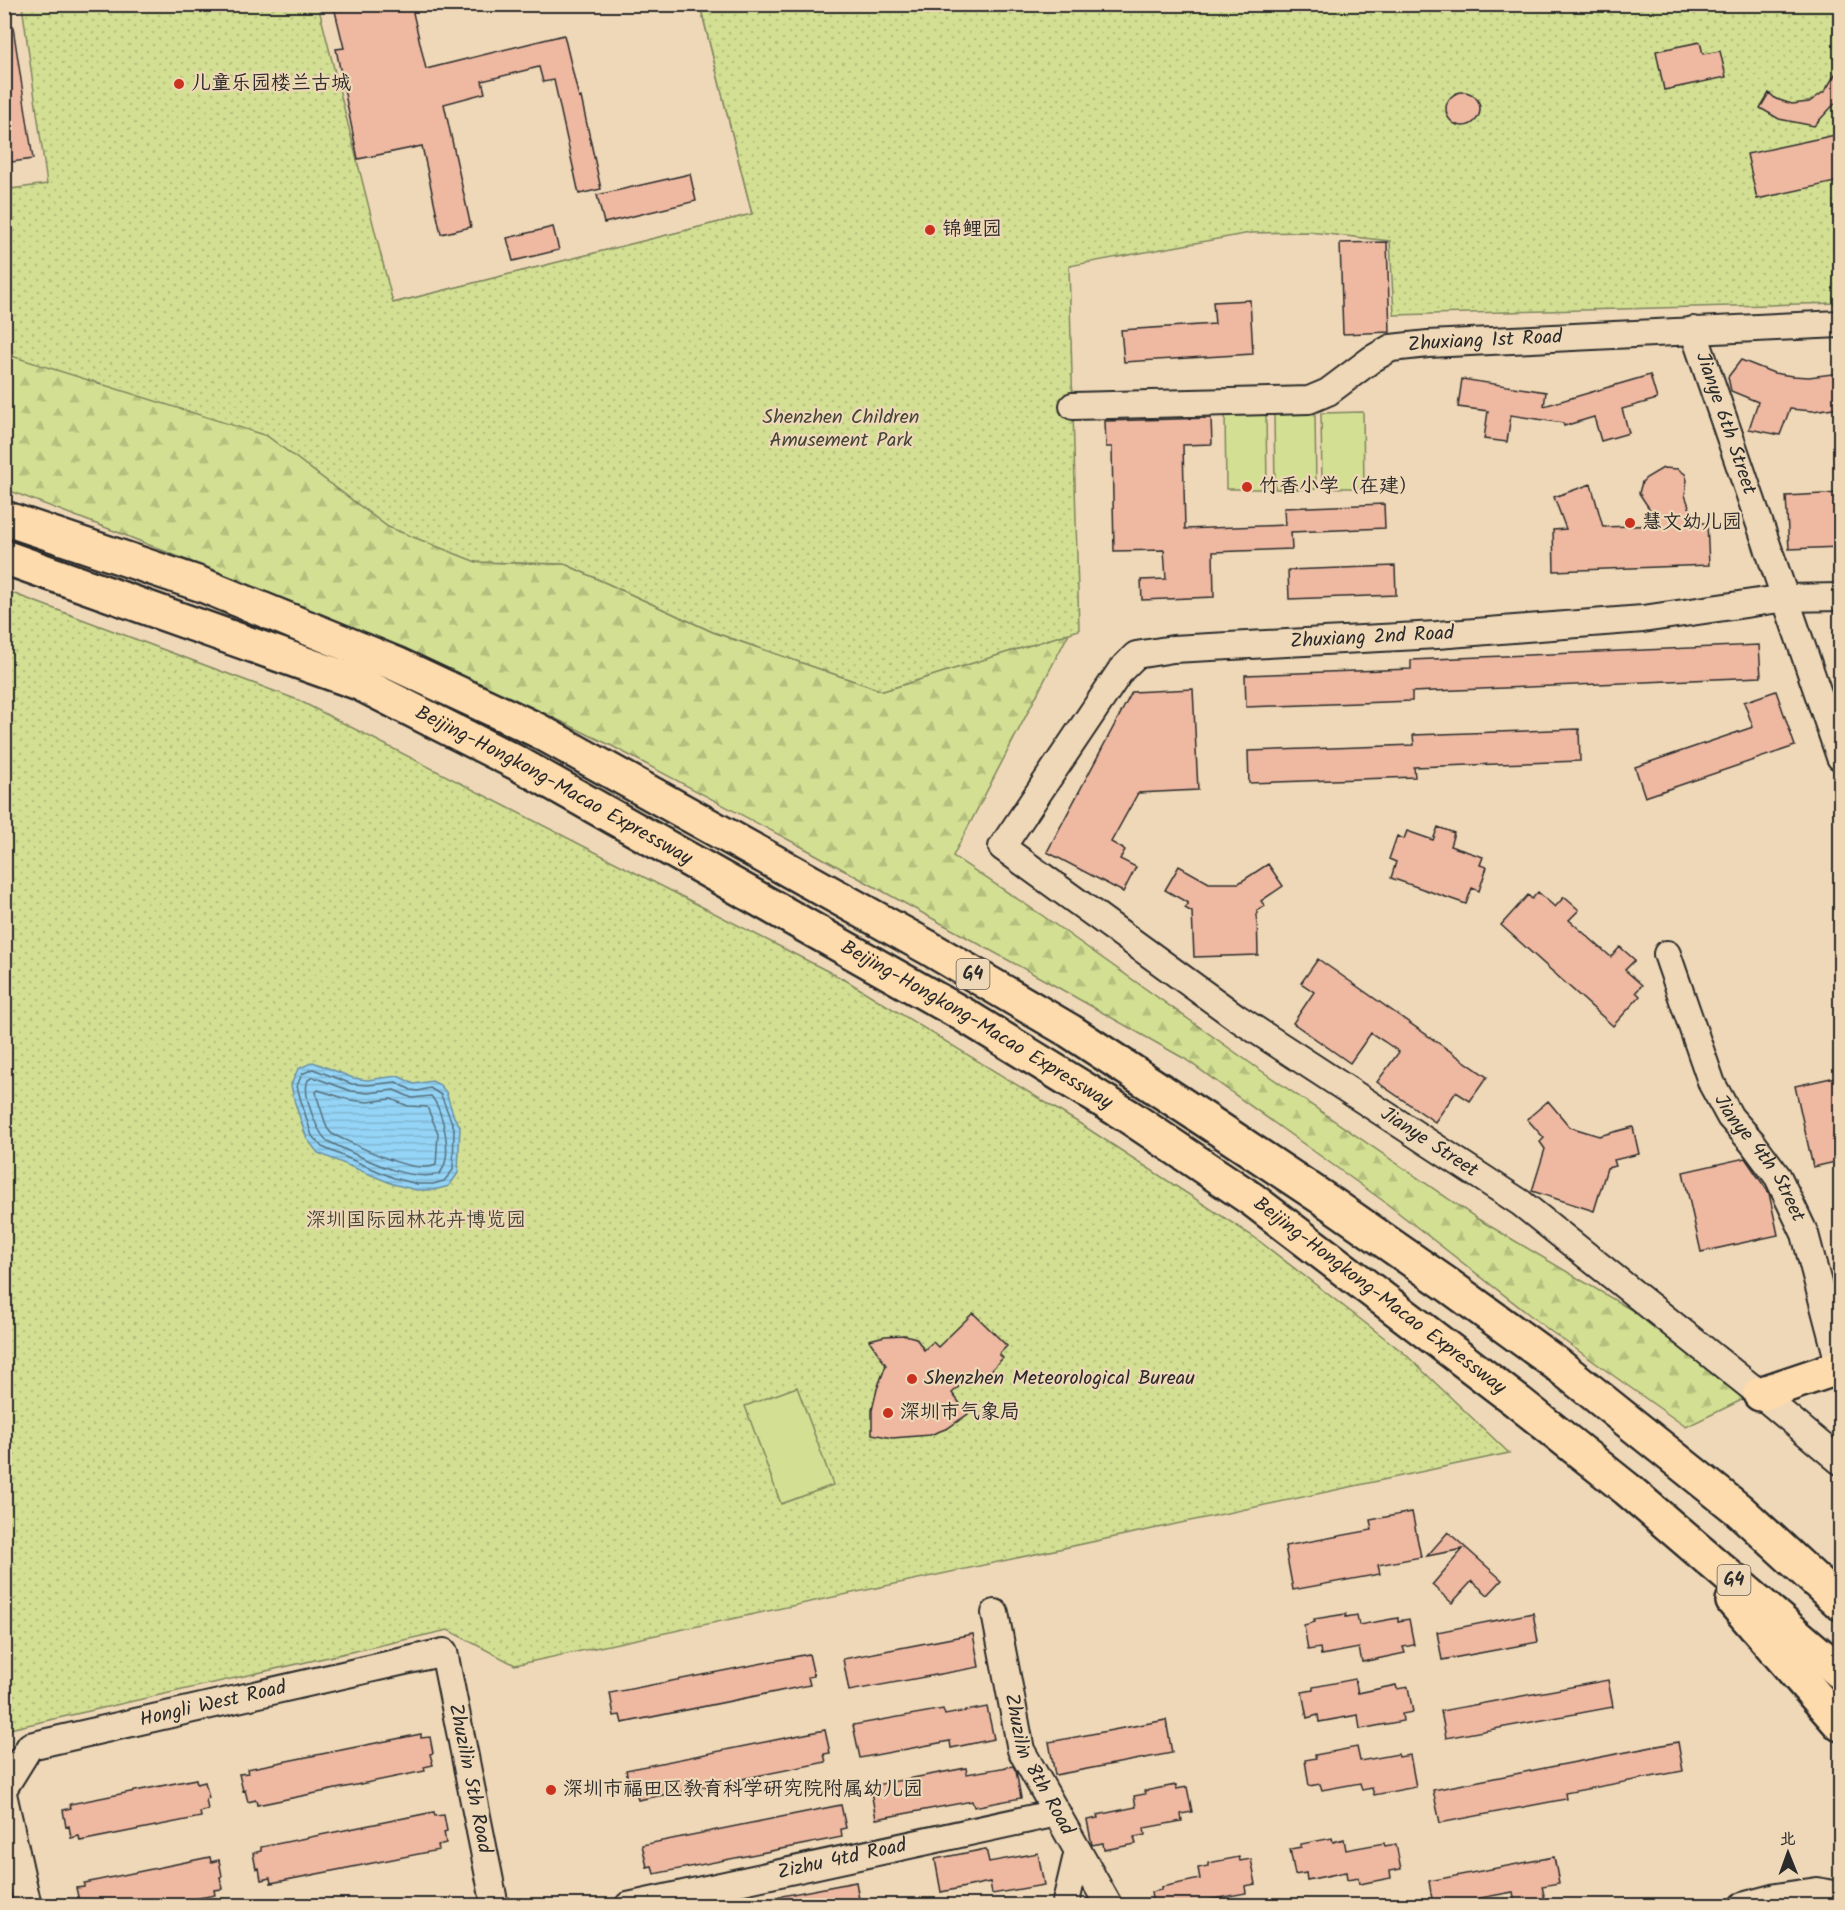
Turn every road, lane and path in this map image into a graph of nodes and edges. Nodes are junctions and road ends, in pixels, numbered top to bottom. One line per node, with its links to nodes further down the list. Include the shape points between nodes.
1 (1840, 324): 2 (street, Zhuxiang 1st Road)
2 (1693, 330): 3 (street, Zhuxiang 1st Road, via 1391,348 1328,392 1309,400); 7 (street, Jianye 6th Street)
3 (1073, 406)
4 (4, 518): 15 (main road, Beijing-Hongkong-Macao Expressway / G4, via 200,584 396,664 526,724 928,948 1070,1031 1333,1204 1558,1365)
5 (4, 557): 14 (main road, Beijing-Hongkong-Macao Expressway / G4, via 359,683 519,764 964,1015 1128,1116 1253,1200)
6 (1840, 597): 7 (street, Zhuxiang 2nd Road)
7 (1786, 598): 8 (street, Jianye 6th Street); 9 (street, Zhuxiang 2nd Road, via 1642,619 1173,649 1136,655 1121,670)
8 (1840, 757)
9 (1002, 847): 12 (street, Jianye Street, via 1236,1017 1521,1203)
10 (1668, 954): 11 (street, Jianye 4th Street, via 1712,1084 1730,1117 1778,1177 1805,1234)
11 (1840, 1367): 12 (main road)
12 (1760, 1394): 13 (street, Jianye Street)
13 (1840, 1461)
14 (1627, 1489): 20 (main road, Beijing-Hongkong-Macao Expressway / G4); 21 (main road, via 1744,1612)
15 (1739, 1510): 16 (main road); 17 (main road, Beijing-Hongkong-Macao Expressway / G4)
16 (1840, 1590)
17 (1840, 1603)
18 (995, 1613): 24 (street, Zhuzilin 8th Road, via 1021,1750)
19 (444, 1652): 22 (street, Hongli West Road, via 30,1746); 27 (street, Zhuzilin 5th Road)
20 (1840, 1672)
21 (1840, 1724)
22 (4, 1788)
23 (4, 1798): 26 (street)
24 (1057, 1813): 25 (street, Zhuzilin 8th Road); 28 (street, Zizhu 4td Road)
25 (1078, 1851): 29 (street); 30 (street, Zhuzilin 8th Road)
26 (28, 1905)
27 (495, 1905)
28 (628, 1905)
29 (1065, 1905)
30 (1109, 1905)
31 (1742, 1905): 32 (street, via 1817,1891 1836,1895)
32 (1840, 1905)

